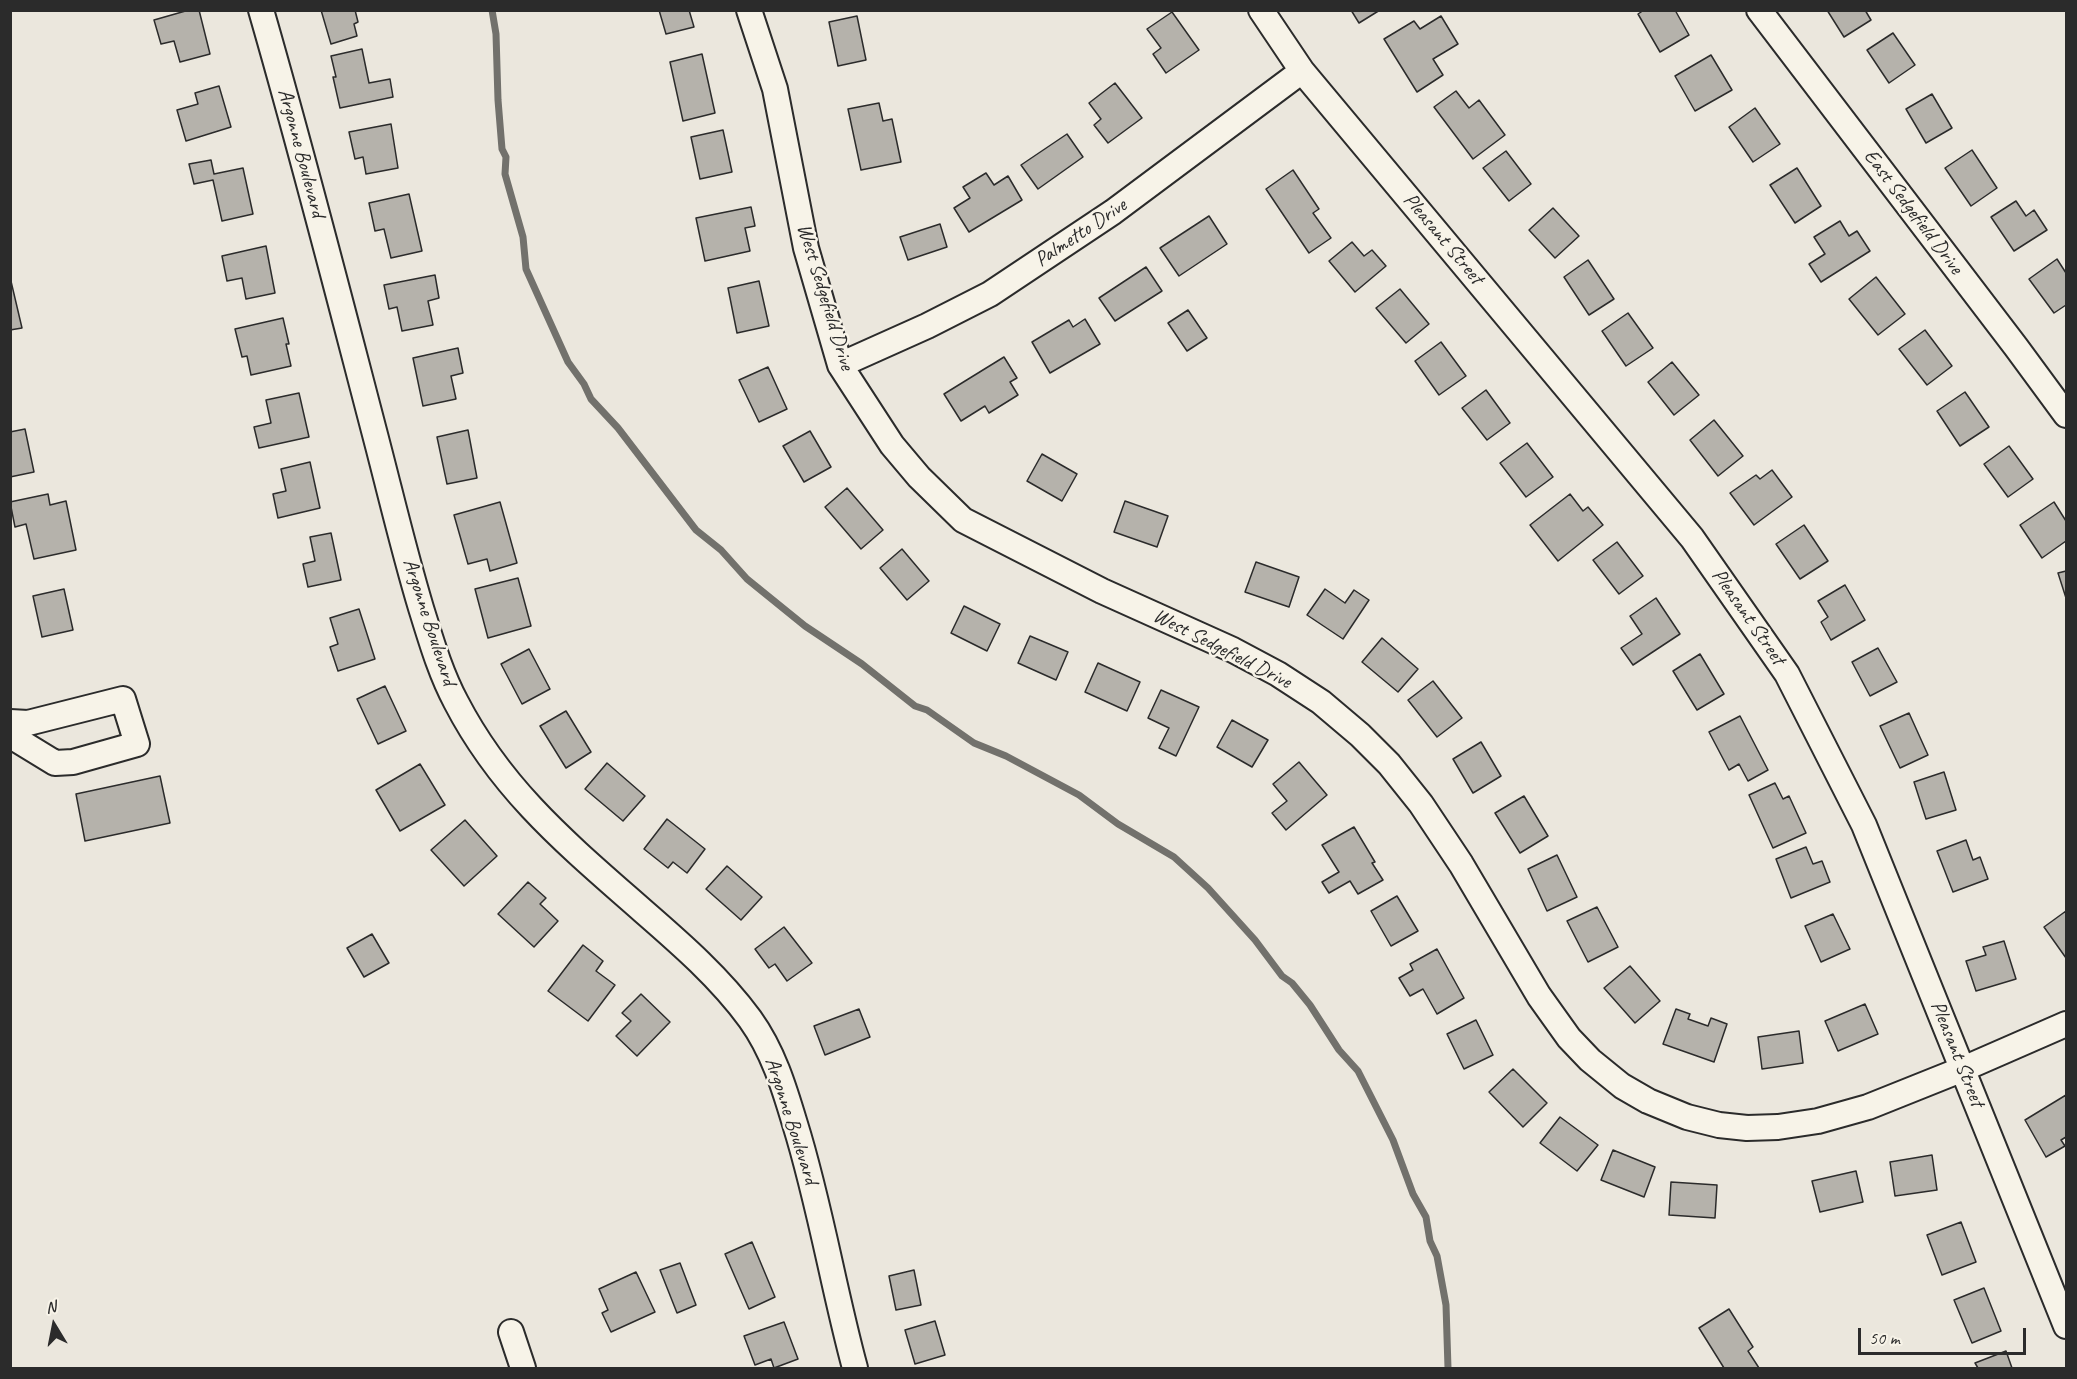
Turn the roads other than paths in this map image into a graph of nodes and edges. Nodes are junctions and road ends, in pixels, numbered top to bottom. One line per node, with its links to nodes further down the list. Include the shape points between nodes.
1 (261, 10): 14 (street, Argonne Boulevard, via 298,137 411,573 454,699 479,744 537,816 689,952 726,988 757,1030 783,1085 811,1175)
2 (749, 10): 6 (street, West Sedgefield Drive, via 775,89 806,248)
3 (1261, 10): 5 (street, Pleasant Street)
4 (1759, 10): 7 (street, East Sedgefield Drive)
5 (1302, 71): 6 (street, Palmetto Drive, via 1113,212 990,294); 10 (street, Pleasant Street, via 1692,538 1787,674 1864,825)
6 (840, 365): 10 (street, West Sedgefield Drive, via 892,445 963,520 1278,674 1321,702 1360,735 1420,804 1569,1038 1622,1086 1648,1101 1717,1125 1778,1127 1868,1107)
7 (2067, 415)
8 (10, 724): 8 (street, via 18,741 55,763 73,762 137,744 123,699)
9 (2067, 1024): 10 (street)
10 (1963, 1069): 11 (street, Pleasant Street)
11 (2067, 1326)
12 (511, 1332): 13 (street)
13 (523, 1368)
14 (855, 1368)

